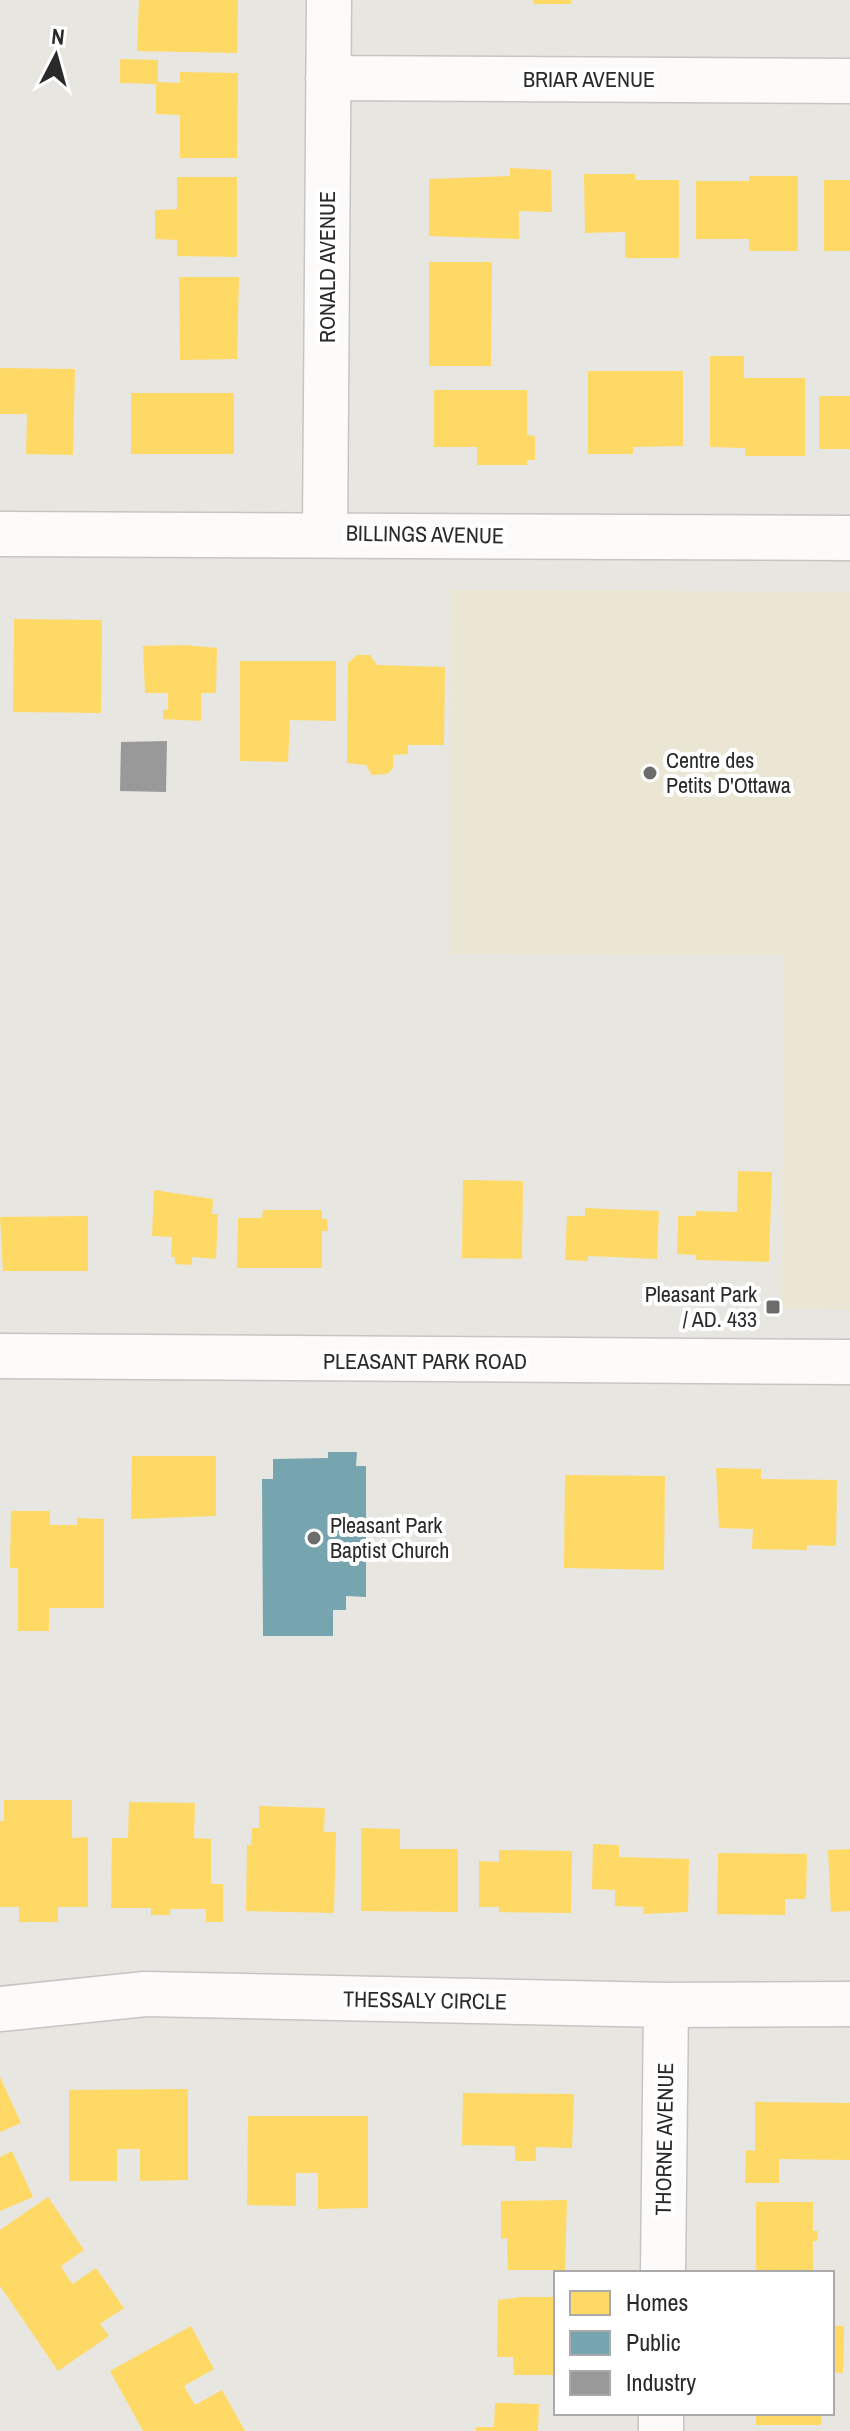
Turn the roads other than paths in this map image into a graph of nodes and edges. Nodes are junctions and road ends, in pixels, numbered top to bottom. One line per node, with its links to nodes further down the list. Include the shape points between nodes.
1 (329, 0): 2 (street, RONALD AVENUE)
2 (328, 78): 3 (street, BRIAR AVENUE); 5 (street, RONALD AVENUE)
3 (850, 81)
4 (0, 534): 5 (street, BILLINGS AVENUE)
5 (325, 534): 6 (street, BILLINGS AVENUE)
6 (850, 538)
7 (0, 1356): 8 (street, PLEASANT PARK ROAD)
8 (850, 1362)
9 (850, 2004): 10 (street, THESSALY CIRCLE)
10 (666, 2005): 11 (street, THESSALY CIRCLE, via 145,1994); 12 (street, THORNE AVENUE)
11 (0, 2009)
12 (663, 2271)

